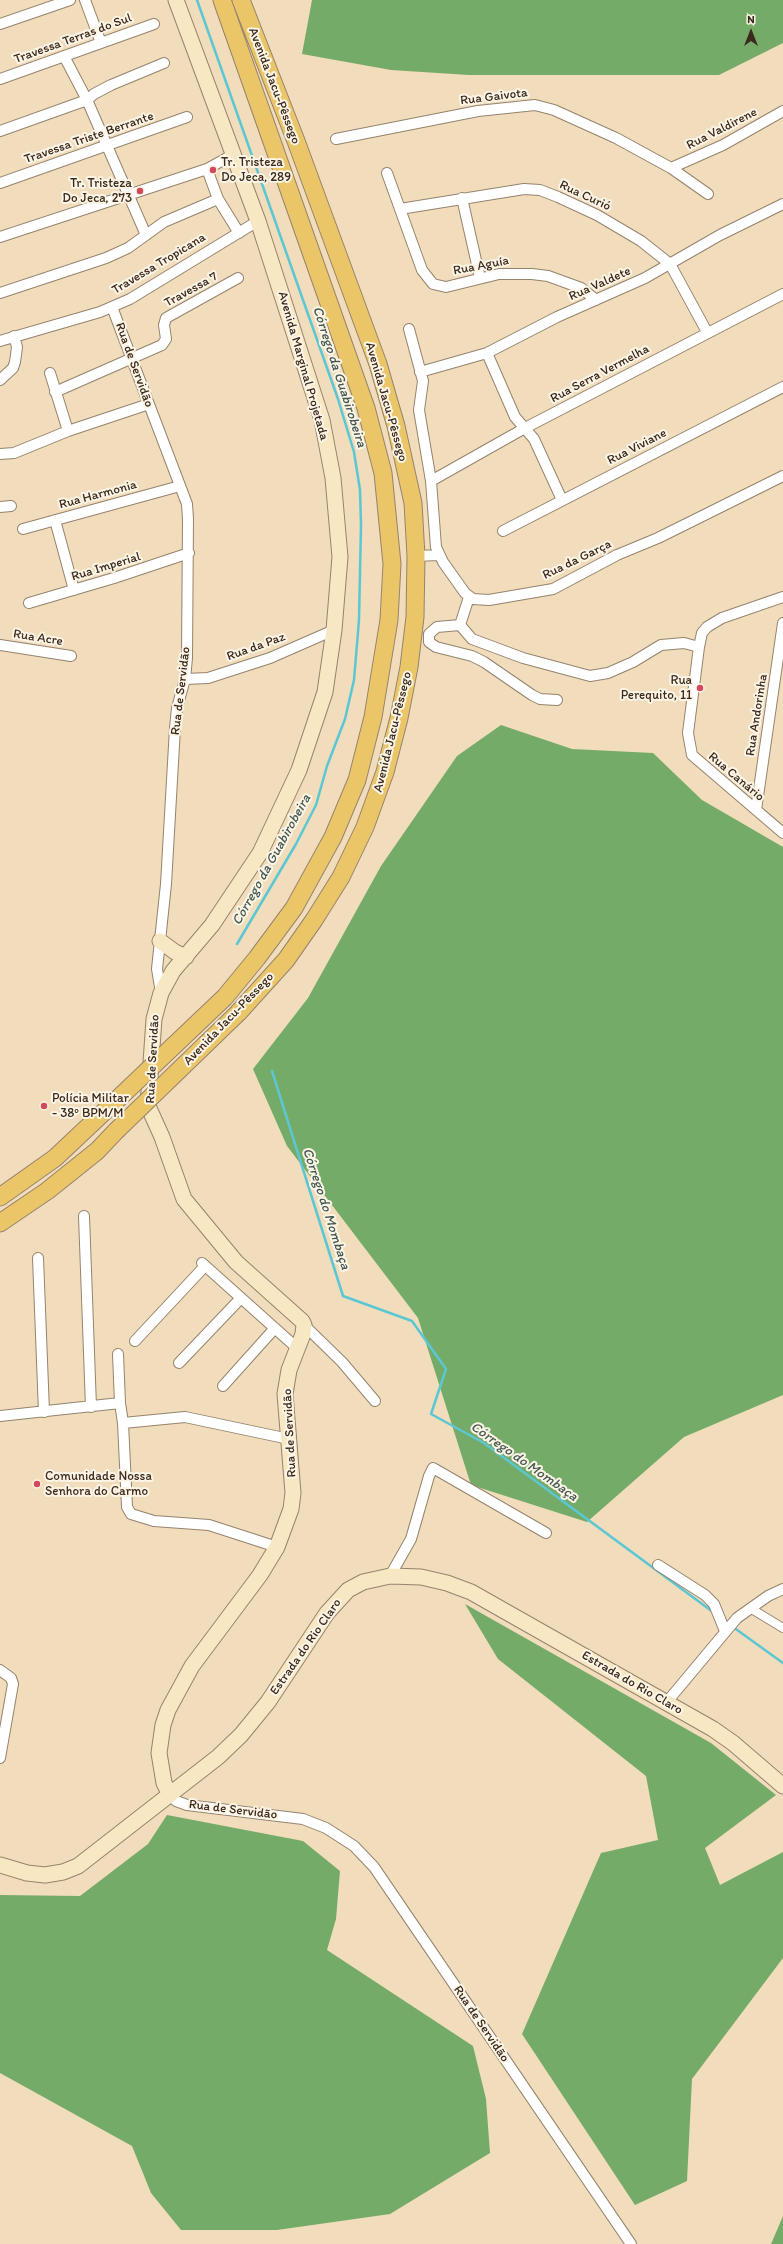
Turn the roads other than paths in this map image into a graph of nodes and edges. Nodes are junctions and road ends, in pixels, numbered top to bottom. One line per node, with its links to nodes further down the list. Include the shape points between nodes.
1 (70, 0): 6 (street)
2 (85, 0): 8 (street)
3 (176, 0): 18 (main road, Avenida Marginal Projetada)
4 (222, 0): 84 (highway, Avenida Jacu-Pêssego, bridge, via 366,408 383,473 392,564 387,635 373,717 357,780 332,838 294,908 257,958 225,997 55,1158)
5 (242, 0): 66 (highway, Avenida Jacu-Pêssego, via 378,364 396,426 413,503)
6 (0, 24)
7 (154, 24): 8 (street, Travessa Terras do Sul)
8 (101, 43): 9 (street, Travessa Terras do Sul)
9 (65, 58): 11 (street, Travessa Terras do Sul); 12 (street)
10 (164, 63): 12 (street, via 94,94)
11 (0, 79)
12 (87, 100): 15 (street); 17 (street)
13 (783, 111): 19 (street, Rua Valdirene, via 723,146)
14 (187, 117): 17 (street, Travessa Triste Berrante)
15 (0, 131)
16 (336, 139): 19 (street, Rua Gaivota, via 478,111 535,105 578,120)
17 (107, 146): 22 (street, Travessa Triste Berrante); 23 (street)
18 (234, 154): 20 (street); 29 (main road, Avenida Marginal Projetada)
19 (671, 168): 24 (street, Rua Gaivota)
20 (207, 169): 23 (street); 26 (street)
21 (387, 173): 28 (street)
22 (0, 183)
23 (127, 194): 31 (street); 32 (street)
24 (708, 194)
25 (462, 198): 28 (street, Rua Curió); 33 (street, Rua Curió, via 508,190 540,190 597,215 641,241); 35 (street)
26 (218, 199): 30 (street); 31 (street, via 178,216)
27 (783, 204): 33 (street, Rua Valdete, via 720,235)
28 (400, 209): 35 (street, Rua Aguía, via 422,270 430,282 436,286 446,287)
29 (258, 221): 30 (street, Travessa Tropicana); 73 (main road, Avenida Marginal Projetada, via 322,420 333,478 340,557)
30 (239, 233): 39 (street, Travessa Tropicana, via 130,299)
31 (146, 235): 36 (street, via 128,248 106,258)
32 (0, 237)
33 (670, 264): 38 (street, Rua Valdete); 41 (street, Rua Curió)
34 (238, 278): 45 (street, Travessa 7, via 166,318 166,339 162,345)
35 (480, 278): 38 (street, Rua Aguía, via 518,273 548,276 580,288)
36 (0, 293)
37 (783, 294): 41 (street, Rua Serra Vermelha)
38 (596, 300): 44 (street, Rua Valdete, via 557,316)
39 (112, 307): 42 (street, Travessa Tropicana); 45 (street, Rua de Servidão)
40 (409, 329): 46 (street)
41 (707, 332): 52 (street, Rua Serra Vermelha)
42 (14, 336): 43 (street, Travessa Tropicana); 48 (street, via 17,347 15,362 13,368)
43 (0, 341)
44 (487, 353): 46 (street, Rua Valdete); 52 (street, via 515,417)
45 (132, 357): 50 (street); 51 (street, Rua de Servidão)
46 (420, 372): 56 (street, via 423,381 419,410)
47 (50, 373): 50 (street)
48 (0, 380)
49 (783, 387): 58 (street, Rua Viviane)
50 (56, 392): 53 (street)
51 (149, 404): 53 (street); 57 (street, Rua de Servidão)
52 (525, 428): 56 (street, Rua Serra Vermelha); 58 (street, via 534,439)
53 (68, 431): 54 (street, via 14,453)
54 (0, 454)
55 (783, 476): 68 (street, Rua da Garça, via 658,538 617,555 553,589 489,600)
56 (431, 481): 65 (street)
57 (180, 486): 61 (street, Rua Harmonia); 64 (street, Rua de Servidão, via 187,504)
58 (562, 500): 63 (street, Rua Viviane)
59 (11, 506): 60 (street)
60 (0, 507)
61 (55, 520): 62 (street, Rua Harmonia); 67 (street)
62 (23, 529)
63 (503, 531)
64 (189, 553): 67 (street, Rua Imperial); 77 (street, Rua de Servidão)
65 (438, 555): 66 (street); 68 (street)
66 (416, 556): 86 (highway, Avenida Jacu-Pêssego, bridge, via 415,617 399,718 385,772 365,827 341,877 286,960 238,1013 96,1151 47,1191)
67 (74, 590): 70 (street, Rua Imperial)
68 (469, 597): 72 (street)
69 (783, 597): 75 (street, via 722,618 707,626 702,633)
70 (29, 603)
71 (783, 622): 79 (street, Rua Andorinha)
72 (460, 625): 75 (street, via 472,639 484,645 590,676 608,673 661,645 684,643); 78 (street, via 437,627 429,634 429,642 436,647 472,656 484,662 532,696)
73 (334, 630): 77 (street, Rua da Paz, via 270,658 208,678); 82 (main road, Avenida Marginal Projetada, via 325,692 299,770 260,853 212,925)
74 (0, 645): 76 (street, Rua Acre)
75 (699, 647): 79 (street, Rua Canário, via 688,733 692,755)
76 (71, 656)
77 (185, 679): 81 (street, Rua de Servidão, via 177,708)
78 (558, 700)
79 (756, 810): 80 (street, Rua Canário)
80 (783, 833)
81 (160, 941): 82 (main road); 83 (street, Rua de Servidão, via 158,969)
82 (186, 957): 83 (main road, Avenida Marginal Projetada, via 173,971)
83 (161, 992): 89 (main road, Rua de Servidão, via 154,1019 148,1106 184,1199 236,1262)
84 (0, 1197)
85 (84, 1216): 98 (street)
86 (0, 1223)
87 (38, 1258): 99 (street)
88 (241, 1298): 90 (street); 91 (street, via 204,1264); 94 (street)
89 (304, 1325): 92 (main road, Rua de Servidão); 96 (street, via 342,1362)
90 (275, 1328): 92 (street); 95 (street)
91 (135, 1340)
92 (297, 1348): 102 (main road, Rua de Servidão, via 286,1381)
93 (118, 1354): 97 (street)
94 (179, 1363)
95 (223, 1386)
96 (375, 1401)
97 (120, 1403): 98 (street); 101 (street)
98 (90, 1407): 99 (street)
99 (44, 1412): 100 (street)
100 (0, 1416)
101 (123, 1423): 102 (street, via 185,1417); 104 (street, via 127,1507 131,1514 154,1520 209,1525)
102 (289, 1439): 104 (main road, Rua de Servidão, via 293,1493 291,1510)
103 (546, 1533): 106 (street, via 433,1468 411,1538)
104 (277, 1548): 115 (main road, Rua de Servidão, via 192,1666 168,1710 159,1753 164,1783)
105 (658, 1565): 110 (street, via 705,1594 714,1604)
106 (390, 1576): 112 (main road, Estrada do Rio Claro, via 421,1577 471,1592); 115 (main road, Estrada do Rio Claro, via 363,1582 338,1599 268,1702 242,1735)
107 (783, 1589): 108 (street)
108 (750, 1608): 109 (street); 110 (street)
109 (783, 1628)
110 (725, 1631): 112 (street)
111 (0, 1670): 113 (street, via 11,1678 12,1684)
112 (666, 1703): 114 (main road, Estrada do Rio Claro, via 733,1743)
113 (0, 1758)
114 (783, 1786)
115 (170, 1795): 116 (main road, Estrada do Rio Claro, via 78,1866 45,1875 26,1873); 117 (street, Rua de Servidão, via 176,1802 187,1805 303,1819 326,1828 354,1846 374,1868)
116 (0, 1865)
117 (631, 2244)

